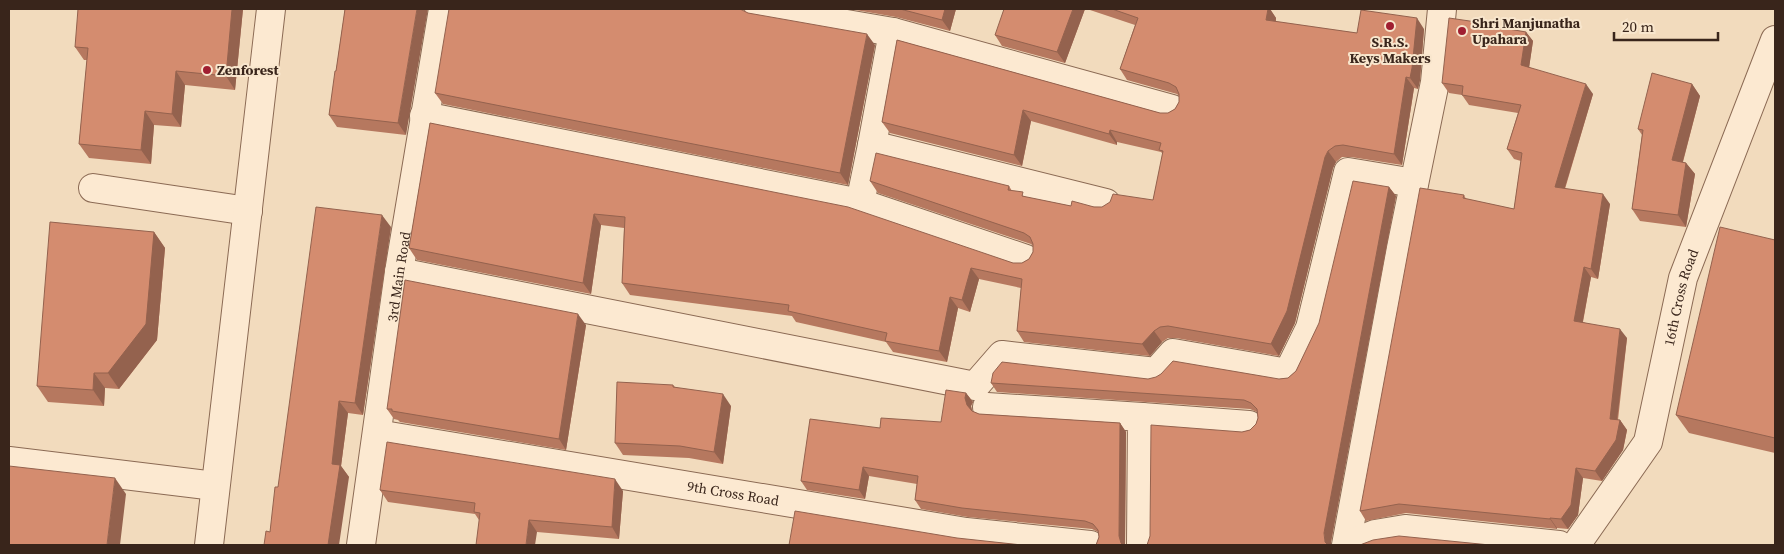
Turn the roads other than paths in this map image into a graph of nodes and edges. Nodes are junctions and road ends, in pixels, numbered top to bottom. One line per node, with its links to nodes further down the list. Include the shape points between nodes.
1 (271, 9): 14 (street)
2 (443, 9): 8 (street, 3rd Main Road)
3 (759, 9): 5 (street)
4 (1442, 9): 10 (street, via 1435,82)
5 (893, 32): 7 (street); 9 (street)
6 (1775, 40): 29 (street, 16th Cross Road, via 1683,278 1648,442)
7 (1172, 109)
8 (424, 116): 12 (street); 16 (street, 3rd Main Road)
9 (872, 145): 12 (street); 13 (street)
10 (1414, 183): 16 (street, via 1348,172 1310,328 1288,373 1173,353 1156,372 1002,355 975,386); 27 (street)
11 (93, 188): 14 (street)
12 (860, 203): 15 (street)
13 (1106, 203)
14 (248, 211): 22 (street)
15 (1026, 259)
16 (399, 272): 20 (street, 3rd Main Road)
17 (987, 407): 18 (street)
18 (1142, 417): 19 (street); 26 (street)
19 (1249, 425)
20 (377, 434): 24 (street, 3rd Main Road); 25 (street, 9th Cross Road, via 966,532)
21 (9, 461): 22 (street)
22 (216, 486): 23 (street)
23 (209, 545)
24 (362, 545)
25 (1090, 545)
26 (1141, 545)
27 (1347, 545): 28 (street, via 1376,534 1405,529)
28 (1559, 545)
29 (1576, 545)

